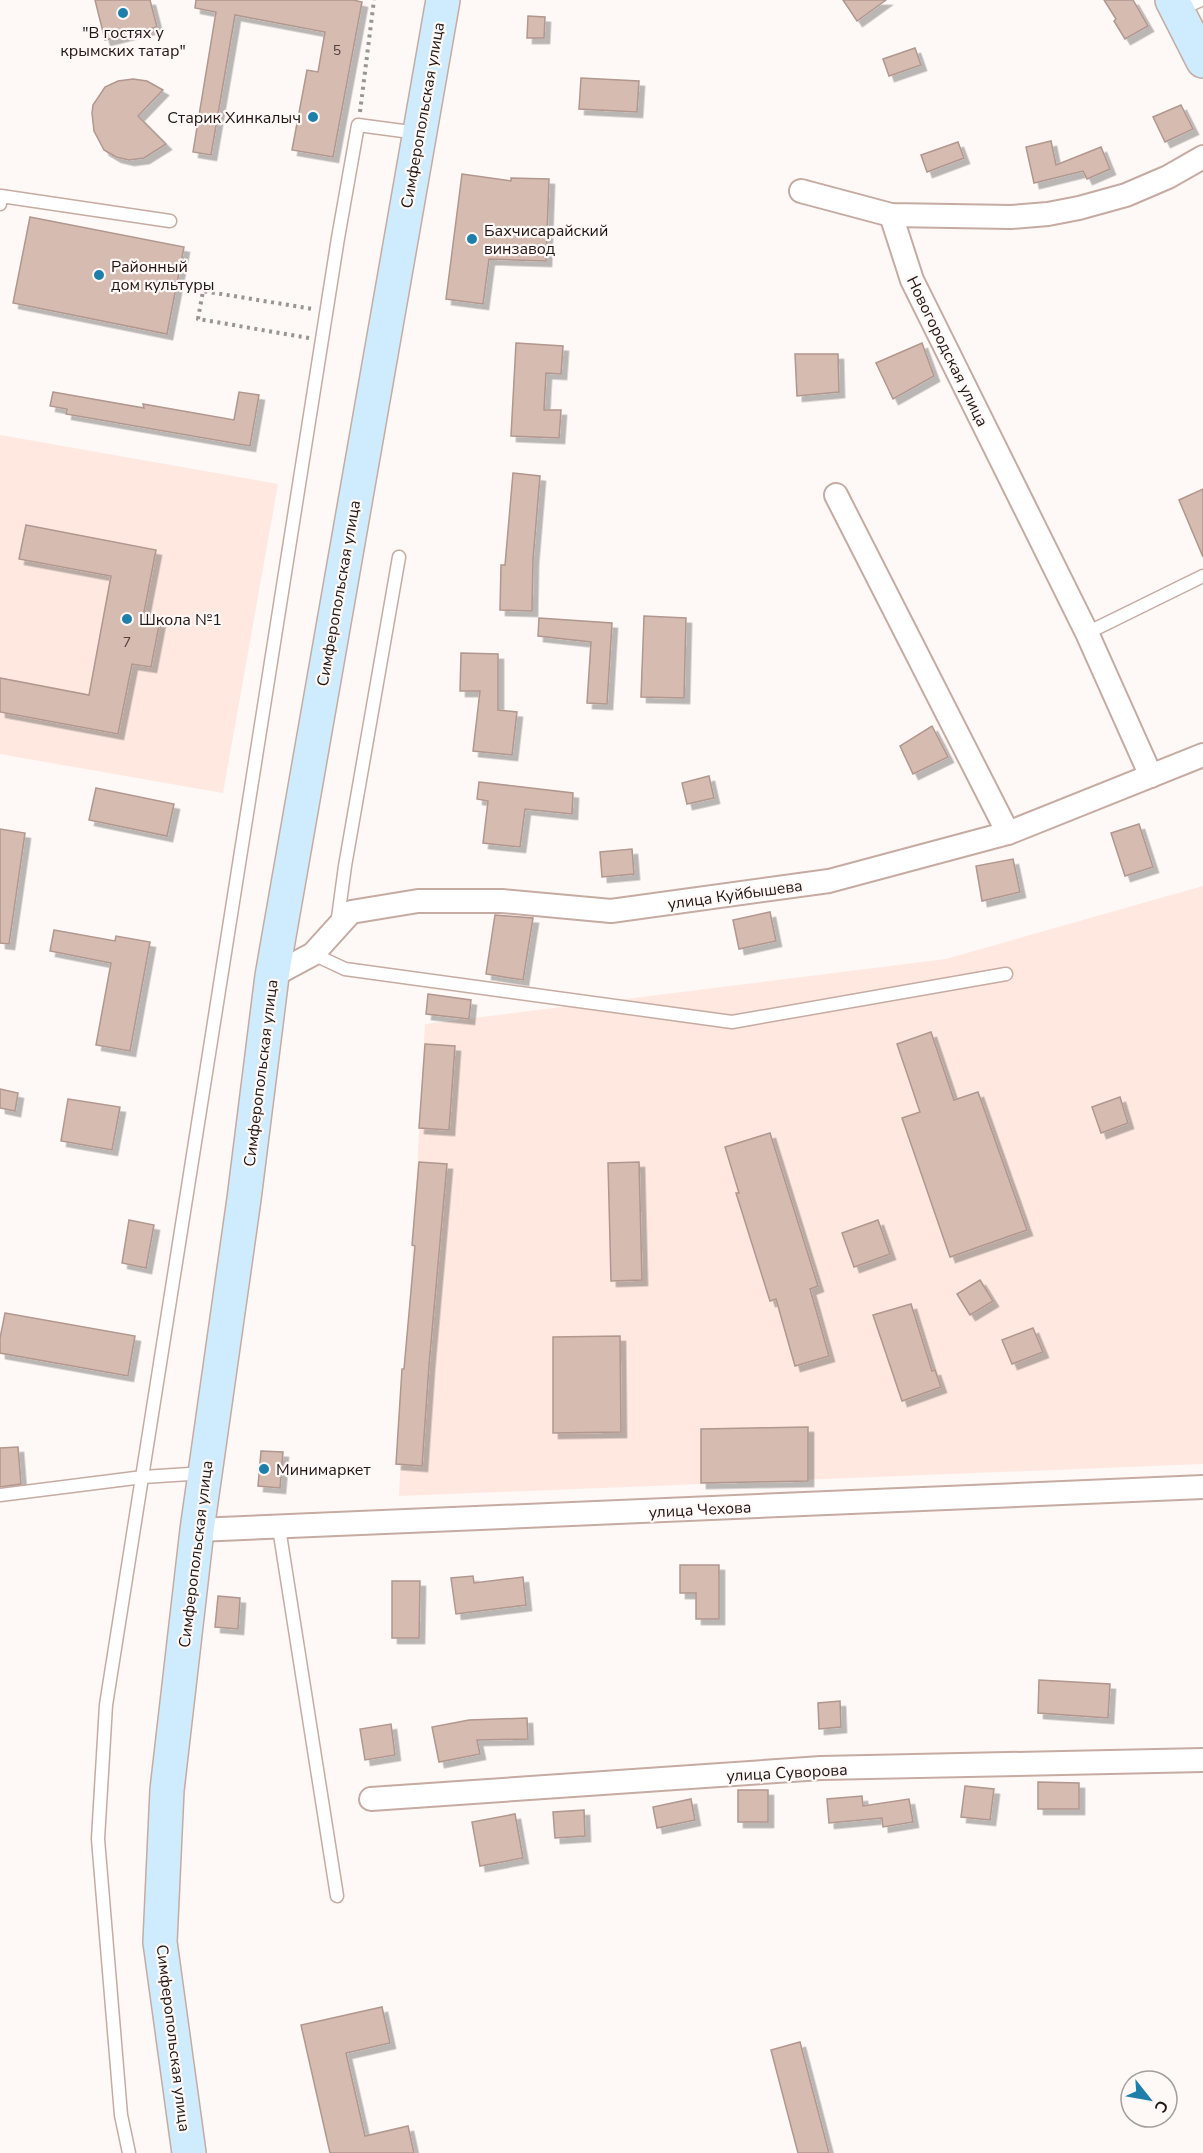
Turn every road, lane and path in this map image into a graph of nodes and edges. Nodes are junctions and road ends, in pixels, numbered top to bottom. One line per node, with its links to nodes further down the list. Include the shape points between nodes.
1 (374, 0): 5 (path)
2 (443, 0): 6 (main road, Симферопольская улица)
3 (1184, 4): 4 (main road)
4 (1203, 61)
5 (358, 125): 6 (lane); 12 (lane)
6 (418, 133): 24 (main road, Симферопольская улица)
7 (1203, 157): 10 (street, via 1126,195 1048,214)
8 (801, 191): 10 (street)
9 (0, 204): 11 (lane, via 1,196)
10 (891, 215): 17 (street, Новогородская улица, via 912,280)
11 (170, 221)
12 (327, 311): 13 (lane); 13 (path, via 203,291 198,319)
13 (322, 340): 26 (lane)
14 (836, 495): 20 (street)
15 (399, 557): 21 (lane)
16 (1203, 576): 17 (lane)
17 (1088, 633): 19 (street, Новогородская улица)
18 (1203, 755): 19 (street, улица Куйбышева)
19 (1151, 776): 20 (street, улица Куйбышева)
20 (1008, 833): 21 (street, улица Куйбышева, via 829,881 746,893 611,911 502,901 418,901 351,912)
21 (336, 929): 22 (street, улица Куйбышева)
22 (313, 954): 23 (lane, via 345,969 732,1022); 24 (street, улица Куйбышева)
23 (1006, 974)
24 (272, 976): 25 (main road, Симферопольская улица)
25 (206, 1473): 26 (lane); 30 (main road, Симферопольская улица)
26 (143, 1477): 28 (lane); 34 (lane, via 106,1705 98,1839 121,2115)
27 (1203, 1487): 29 (street, улица Чехова)
28 (0, 1495)
29 (279, 1528): 30 (street, улица Чехова); 33 (lane)
30 (197, 1530): 35 (main road, Симферопольская улица, via 166,1790 160,1942)
31 (1203, 1760): 32 (street, улица Суворова, via 821,1768)
32 (371, 1799)
33 (337, 1896)
34 (129, 2153)
35 (189, 2153)

